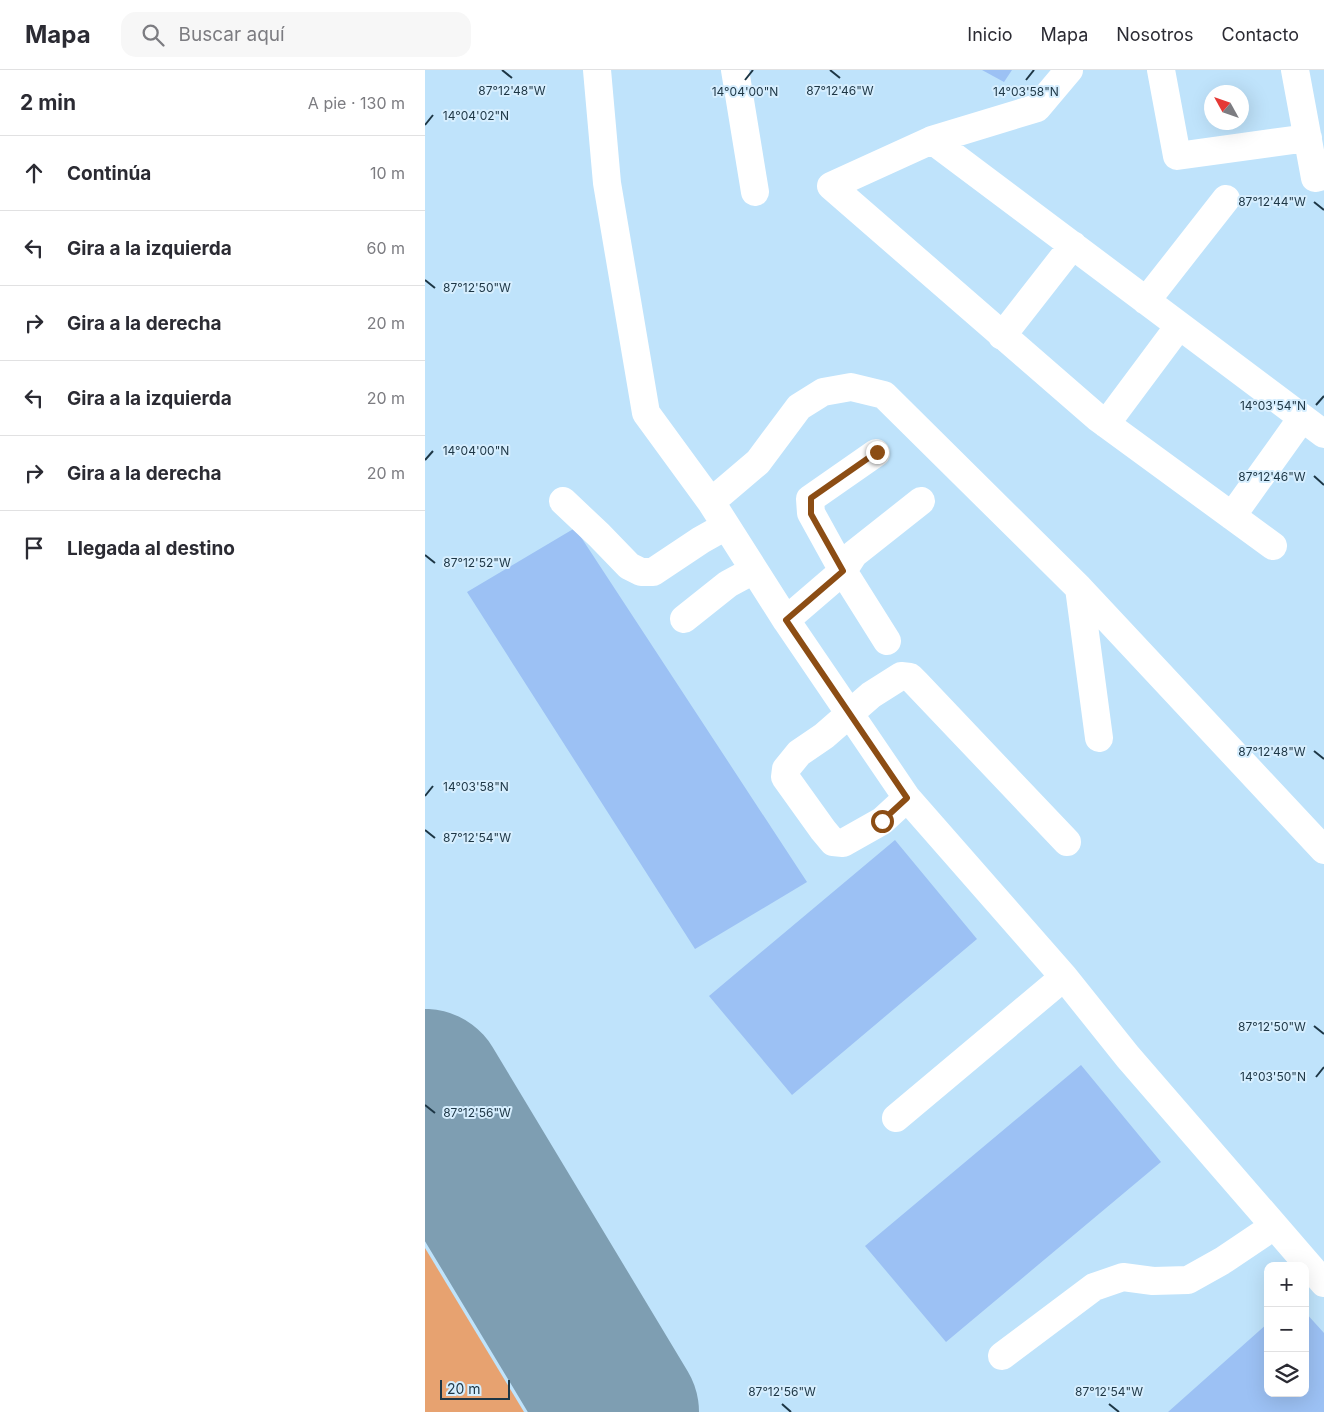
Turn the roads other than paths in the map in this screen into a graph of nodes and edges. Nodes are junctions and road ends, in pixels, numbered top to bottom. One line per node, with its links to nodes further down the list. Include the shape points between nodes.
1 (597, 70): 21 (street, via 607,183 646,413)
2 (735, 70): 9 (street)
3 (1069, 70): 7 (street, via 1037,108)
4 (1161, 70): 6 (street, via 1177,156)
5 (1295, 70): 6 (street)
6 (1308, 138): 8 (street, via 1315,178)
7 (932, 140): 11 (street); 14 (street, via 831,186)
8 (1324, 176)
9 (755, 192)
10 (1226, 199): 12 (street)
11 (1073, 245): 12 (street); 14 (street)
12 (1146, 301): 13 (street)
13 (1179, 326): 15 (street); 16 (street)
14 (1003, 336): 16 (street)
15 (1302, 418): 17 (street); 22 (street)
16 (1106, 424): 22 (street)
17 (1324, 434)
18 (877, 452): 26 (street, via 811,498 811,514)
19 (563, 501): 23 (street, via 629,566 641,572 653,572)
20 (921, 501): 26 (street, via 855,554)
21 (711, 502): 23 (street); 27 (street, via 758,462 799,407 823,392 851,387 884,395)
22 (1232, 516): 24 (street)
23 (726, 526): 25 (street)
24 (1273, 546)
25 (754, 570): 28 (street, via 728,584); 29 (street)
26 (843, 571): 29 (street); 30 (street)
27 (1079, 588): 32 (street); 35 (street)
28 (684, 619)
29 (786, 620): 31 (street)
30 (887, 641)
31 (850, 714): 33 (street); 33 (street, via 799,753 786,769 785,776 833,842 843,843 882,821); 34 (street, via 871,695 901,676 909,677)
32 (1099, 738)
33 (907, 798): 36 (street)
34 (1067, 842)
35 (1324, 850)
36 (1064, 977): 37 (street); 38 (street, via 1128,1058)
37 (896, 1118)
38 (1274, 1226): 39 (street); 40 (street, via 1188,1280 1153,1281 1123,1276 1094,1287)
39 (1324, 1283)
40 (1002, 1356)

